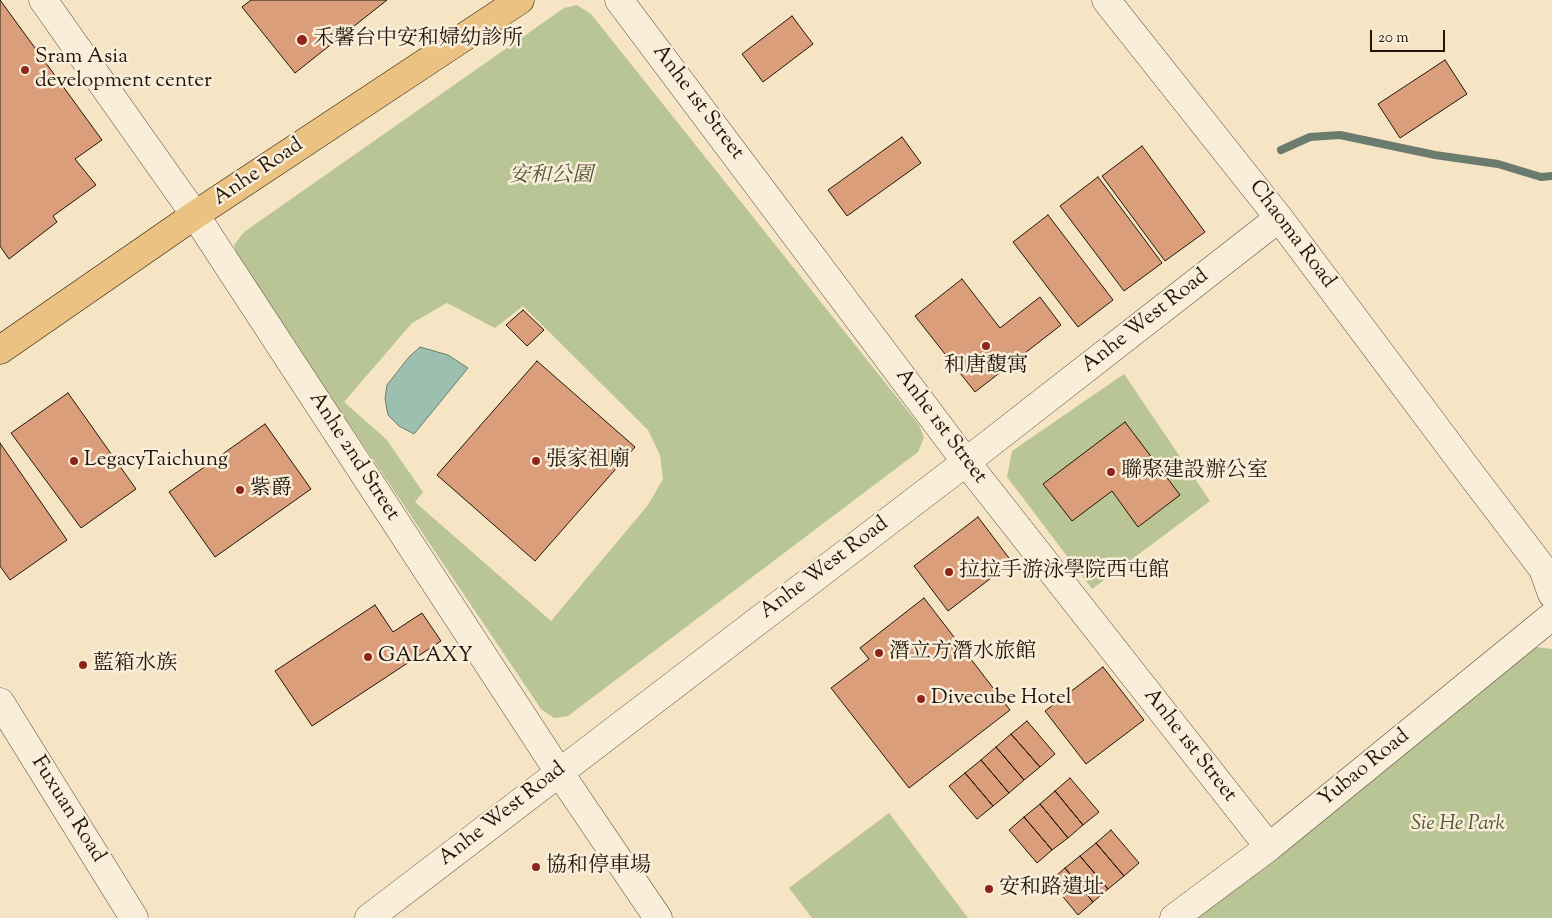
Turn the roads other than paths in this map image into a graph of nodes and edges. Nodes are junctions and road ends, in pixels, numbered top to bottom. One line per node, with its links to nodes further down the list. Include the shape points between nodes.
1 (43, 0): 5 (street, Anhe 2nd Street)
2 (520, 0): 5 (main road, Anhe Road)
3 (620, 0): 8 (street, Anhe 1st Street)
4 (1106, 0): 6 (street, Chaoma Road)
5 (195, 215): 7 (main road, Anhe Road); 14 (street, Anhe 2nd Street)
6 (1279, 218): 8 (street, Anhe West Road); 9 (street, Chaoma Road)
7 (0, 350)
8 (966, 462): 14 (street, Anhe West Road); 15 (street, Anhe 1st Street)
9 (1470, 474): 10 (street, via 1495,479); 11 (street, Chaoma Road, via 1543,569)
10 (1552, 554)
11 (1552, 594)
12 (1552, 616): 15 (street, Yubao Road)
13 (0, 702): 16 (street, Fuxuan Road)
14 (559, 772): 17 (street, Anhe West Road); 18 (street, Anhe 2nd Street)
15 (1269, 847): 19 (street, Yubao Road)
16 (134, 918)
17 (369, 918)
18 (658, 918)
19 (1174, 918)

